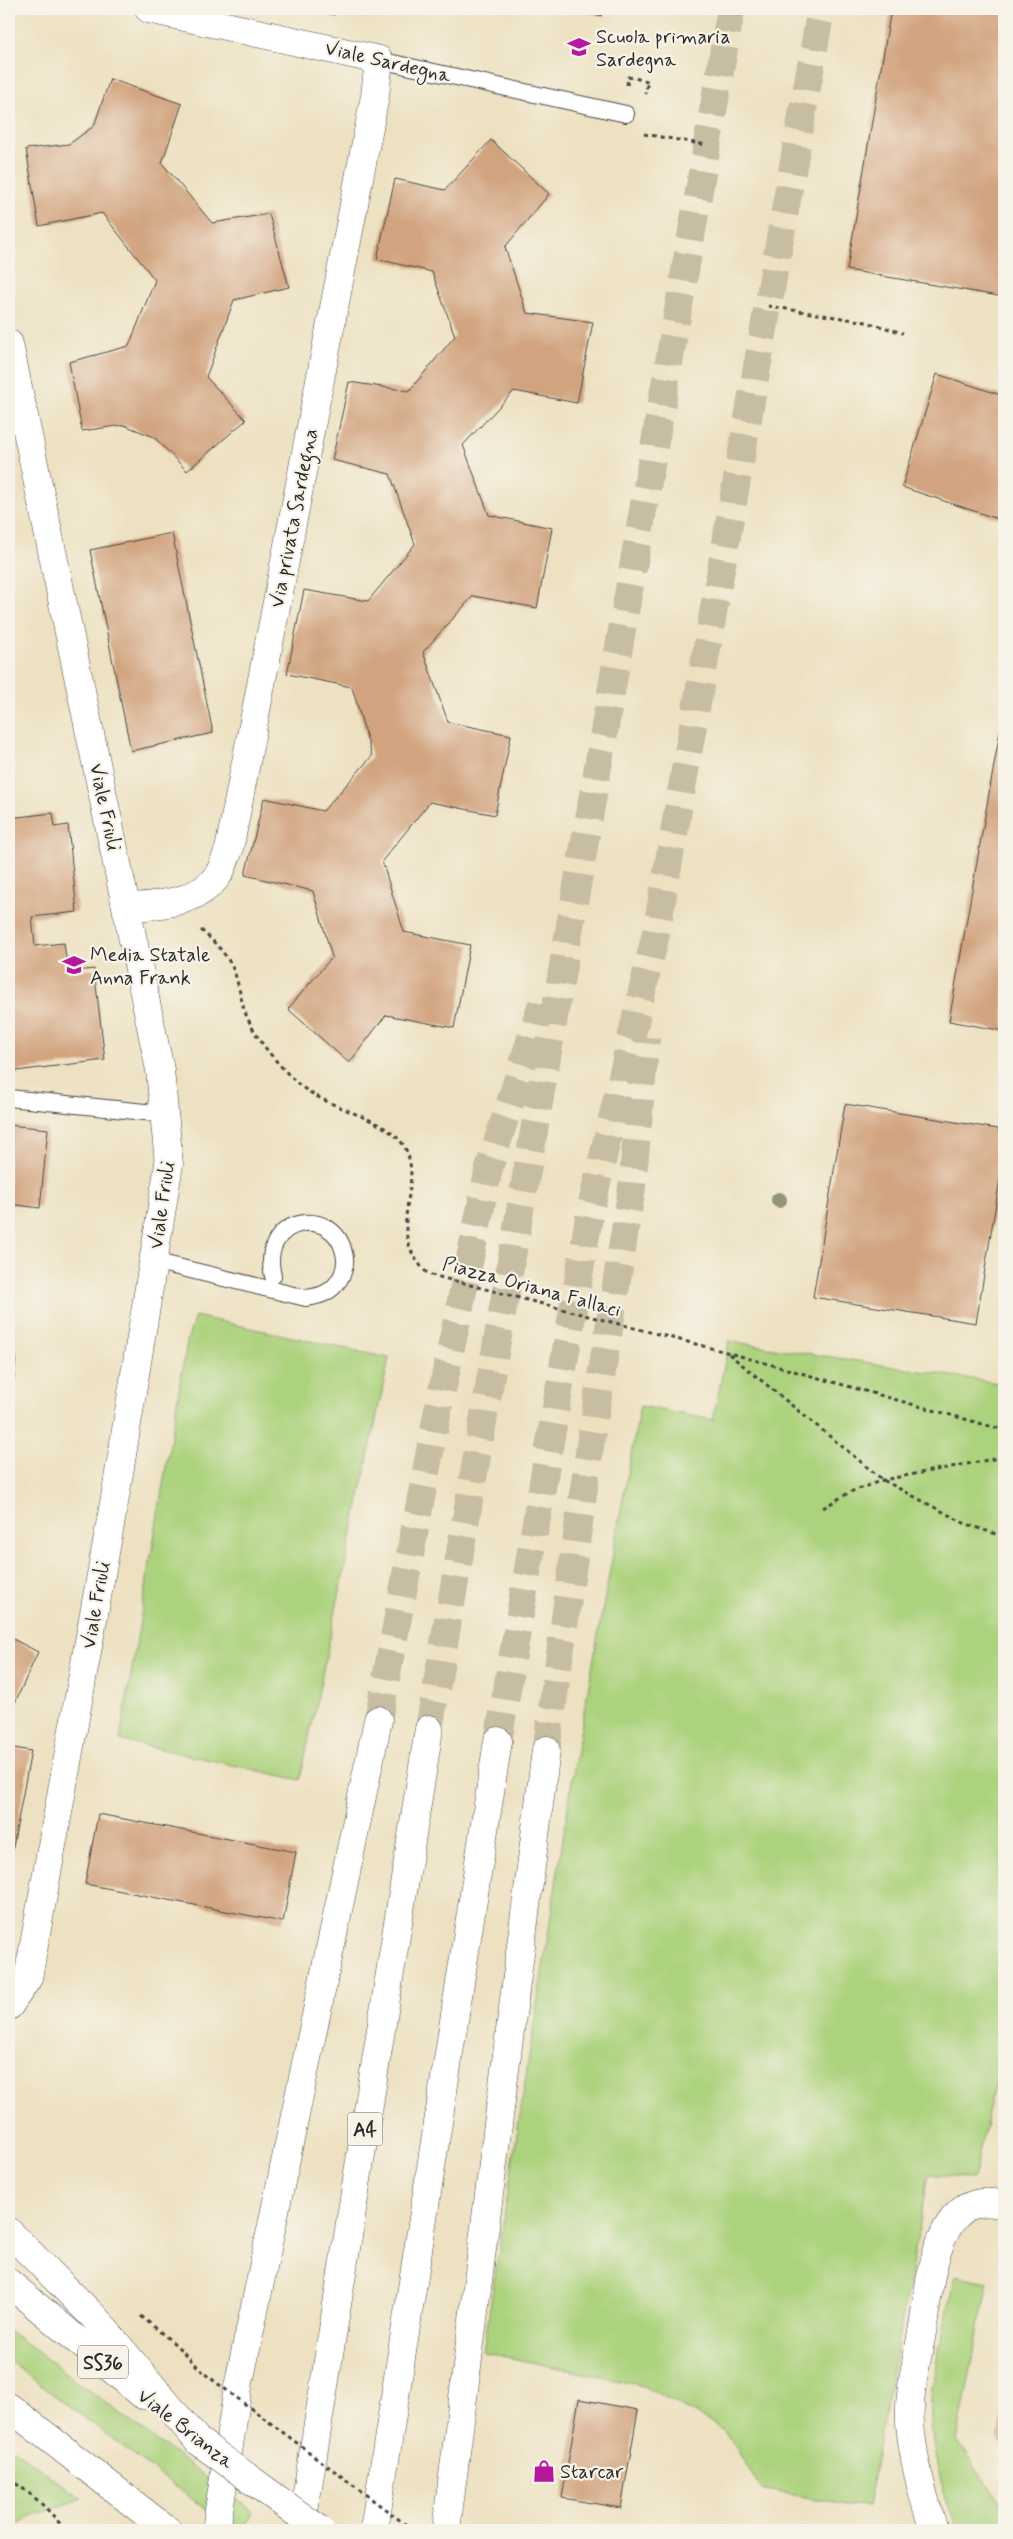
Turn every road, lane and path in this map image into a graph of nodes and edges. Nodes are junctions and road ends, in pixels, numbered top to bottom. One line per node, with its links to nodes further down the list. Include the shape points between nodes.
1 (149, 9): 2 (main road, Viale Sardegna)
2 (380, 60): 3 (lane, Viale Sardegna); 9 (main road, Via privata Sardegna, via 228,850 219,874 204,892 185,900)
3 (626, 114)
4 (667, 138): 5 (path)
5 (707, 145)
6 (768, 306): 7 (path, via 866,322)
7 (903, 333)
8 (9, 344): 9 (main road, Viale Friuli)
9 (127, 908): 12 (main road, Viale Friuli, via 160,1070)
10 (199, 928): 15 (path, Piazza Oriana Fallaci, via 218,944 230,962 249,1023 282,1068 302,1088 390,1131 404,1146 412,1170 405,1221 408,1240 416,1260 431,1276)
11 (9, 1098): 12 (lane)
12 (164, 1114): 13 (main road, Viale Friuli, via 169,1164)
13 (154, 1260): 14 (lane, via 306,1298 330,1292 338,1282 344,1271 342,1246 327,1228 315,1223 292,1226 281,1233 271,1252); 25 (main road, Viale Friuli, via 116,1492 28,1978)
14 (273, 1276)
15 (726, 1352): 16 (path, Piazza Oriana Fallaci); 18 (path)
16 (1004, 1430)
17 (1004, 1457): 18 (path)
18 (883, 1480): 19 (path, via 850,1492); 20 (path, via 964,1523)
19 (823, 1508)
20 (1004, 1537)
21 (378, 1720): 35 (main road, via 238,2387)
22 (428, 1729): 36 (main road, A4)
23 (498, 1741): 38 (main road)
24 (546, 1750): 40 (main road)
25 (9, 2006)
26 (1004, 2204): 41 (main road, via 979,2202 964,2209 945,2231 934,2260 910,2420 919,2483)
27 (9, 2232): 31 (main road, via 96,2318)
28 (9, 2283): 31 (main road, Viale Brianza / SS36)
29 (205, 2374): 39 (path, bridge)
30 (9, 2407): 34 (main road)
31 (198, 2441): 37 (main road, Viale Brianza / SS36, bridge)
32 (9, 2479): 33 (path, via 52,2513)
33 (65, 2530)
34 (167, 2530)
35 (216, 2530)
36 (300, 2530)
37 (320, 2530)
38 (374, 2530)
39 (413, 2530)
40 (446, 2530)
41 (934, 2530)

